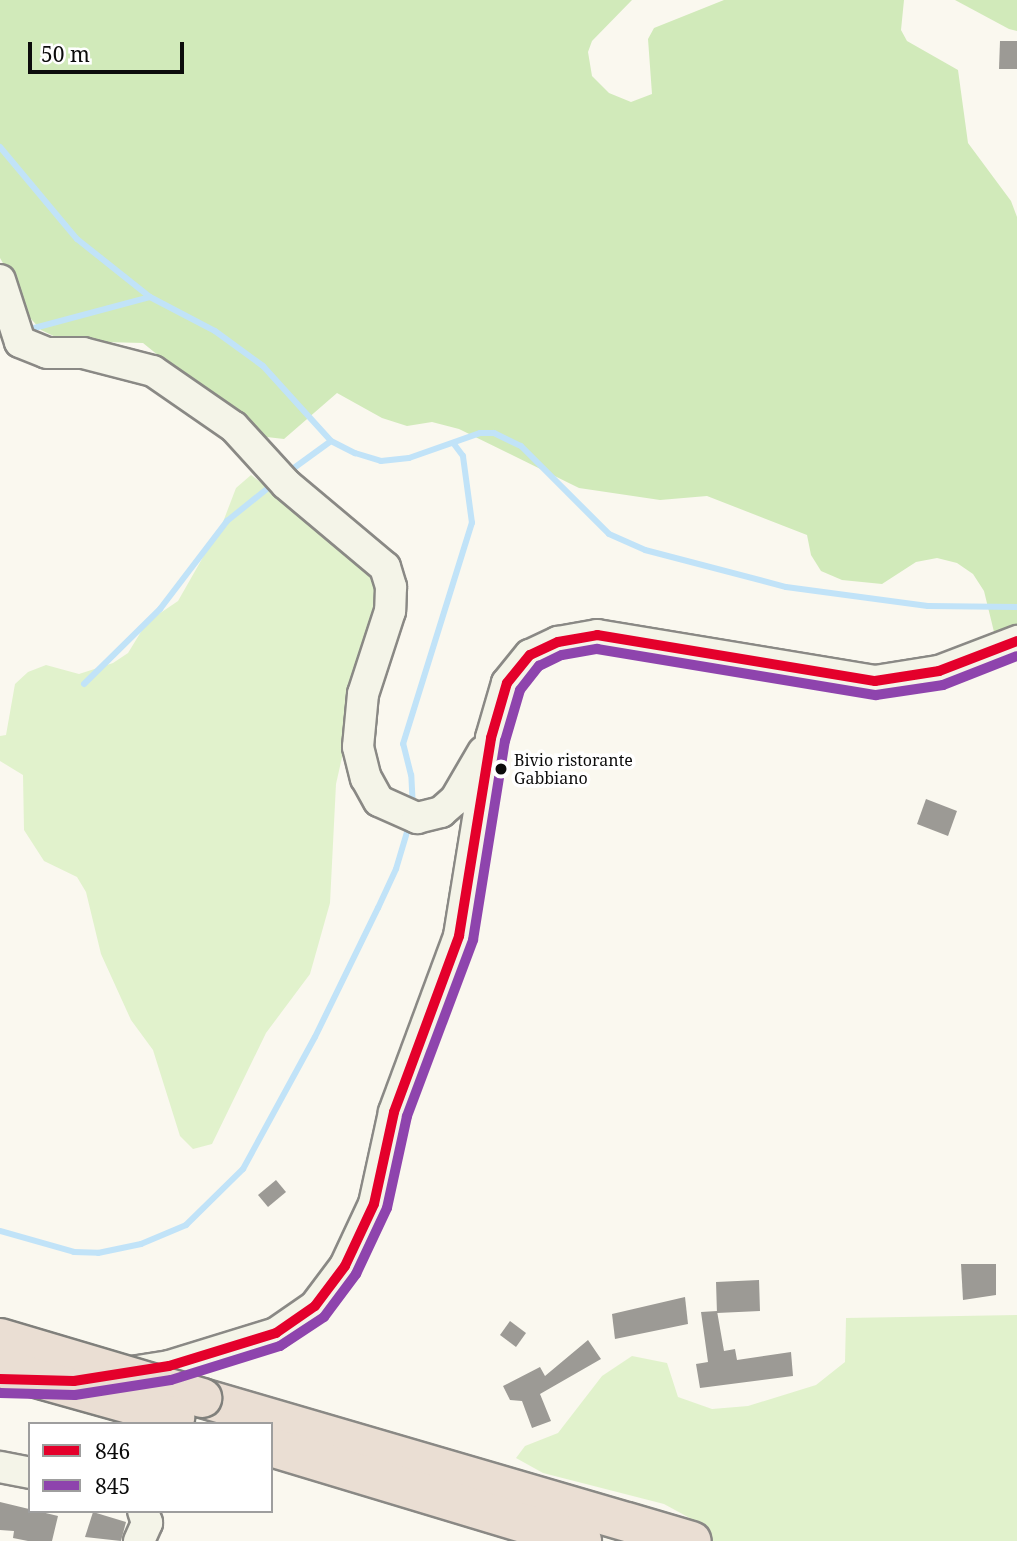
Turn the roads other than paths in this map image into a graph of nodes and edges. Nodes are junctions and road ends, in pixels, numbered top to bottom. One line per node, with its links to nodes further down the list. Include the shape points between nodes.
1 (0, 280): 3 (street, via 20,342 47,353 83,353 153,370 234,427 286,484 385,567 391,587 390,611 363,694 358,747 366,778 379,801 417,818 440,811 455,800)
2 (1017, 640): 3 (street, via 939,671 875,681 597,635 573,637 530,655 507,683)
3 (491, 738): 6 (street, via 459,936 394,1112 374,1204 345,1266 314,1307 276,1333 169,1366 74,1381)
4 (0, 1338): 7 (highway, bridge)
5 (0, 1368): 7 (highway, bridge)
6 (0, 1379)
7 (191, 1413): 8 (highway)
8 (226, 1422)
9 (273, 1434): 13 (highway)
10 (273, 1448): 14 (highway)
11 (0, 1467): 12 (street)
12 (28, 1473)
13 (686, 1539)
14 (582, 1541)

